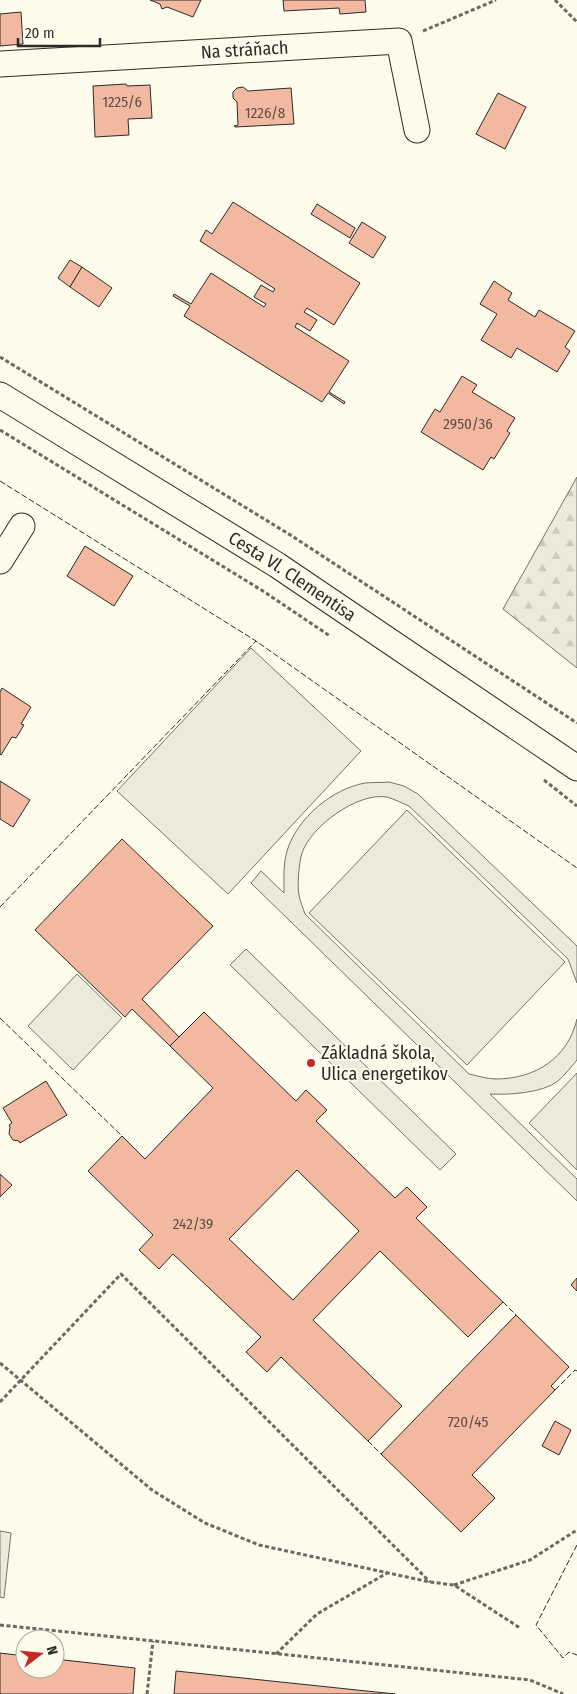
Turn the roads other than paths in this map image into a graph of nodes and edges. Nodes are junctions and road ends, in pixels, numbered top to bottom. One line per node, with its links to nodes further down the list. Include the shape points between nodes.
1 (0, 64): 2 (street, Na stráňach, via 398,41)
2 (417, 130)
3 (0, 395): 6 (street, Cesta Vl. Clementisa, via 277,564)
4 (22, 526): 5 (street)
5 (0, 561)
6 (577, 768)

